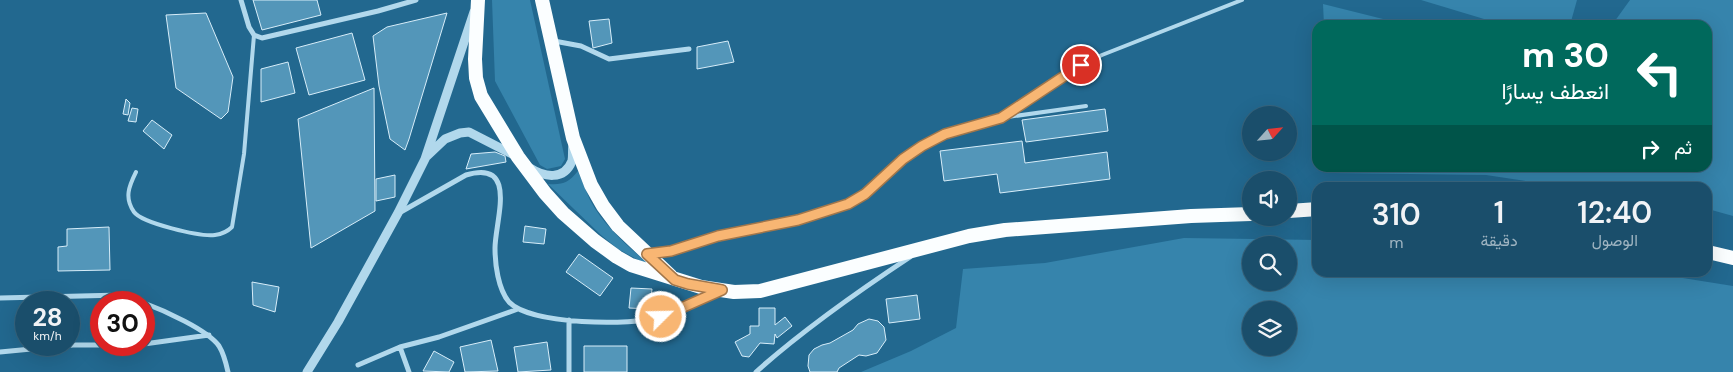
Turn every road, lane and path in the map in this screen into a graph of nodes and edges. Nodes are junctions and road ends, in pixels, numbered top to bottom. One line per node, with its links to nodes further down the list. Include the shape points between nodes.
1 (241, 0): 6 (street)
2 (416, 0): 6 (street, via 269,37)
3 (478, 0): 12 (highway, via 476,78 481,96); 13 (street)
4 (542, 0): 7 (highway)
5 (1242, 0): 10 (lane, via 1081,65)
6 (254, 34): 14 (lane, via 244,154 232,227 213,236 173,229 135,214 128,194)
7 (551, 41): 8 (street, via 581,46 609,59); 11 (highway)
8 (689, 48)
9 (1086, 106): 10 (lane)
10 (1001, 118): 21 (lane, via 945,134 922,146 865,194 841,206 798,220)
11 (573, 138): 12 (street, via 572,161 557,176 538,173); 21 (highway, via 591,185 603,206)
12 (518, 157): 13 (street, via 469,132 444,139); 23 (highway, via 544,193 596,241 631,265)
13 (424, 159): 17 (street)
14 (136, 172)
15 (1312, 210): 16 (highway)
16 (1297, 211)
17 (398, 213): 28 (street, via 466,175 478,172 495,177 501,188 496,266 508,301); 37 (street)
18 (1242, 214): 19 (highway, via 1005,230)
19 (921, 249): 24 (highway, via 760,291); 40 (street, via 827,314)
20 (1712, 253): 22 (highway)
21 (647, 254): 23 (highway)
22 (1733, 258)
23 (675, 280): 24 (highway)
24 (722, 290): 29 (street, via 655,318)
25 (90, 296): 26 (street)
26 (0, 298)
27 (155, 308): 30 (street)
28 (518, 309): 29 (street); 33 (street)
29 (569, 320): 39 (street)
30 (209, 335): 31 (street); 36 (street, via 219,345)
31 (155, 342)
32 (90, 345): 34 (street)
33 (400, 347): 35 (street); 38 (street)
34 (0, 352)
35 (358, 365)
36 (228, 372)
37 (307, 372)
38 (408, 372)
39 (569, 372)
40 (756, 372)

